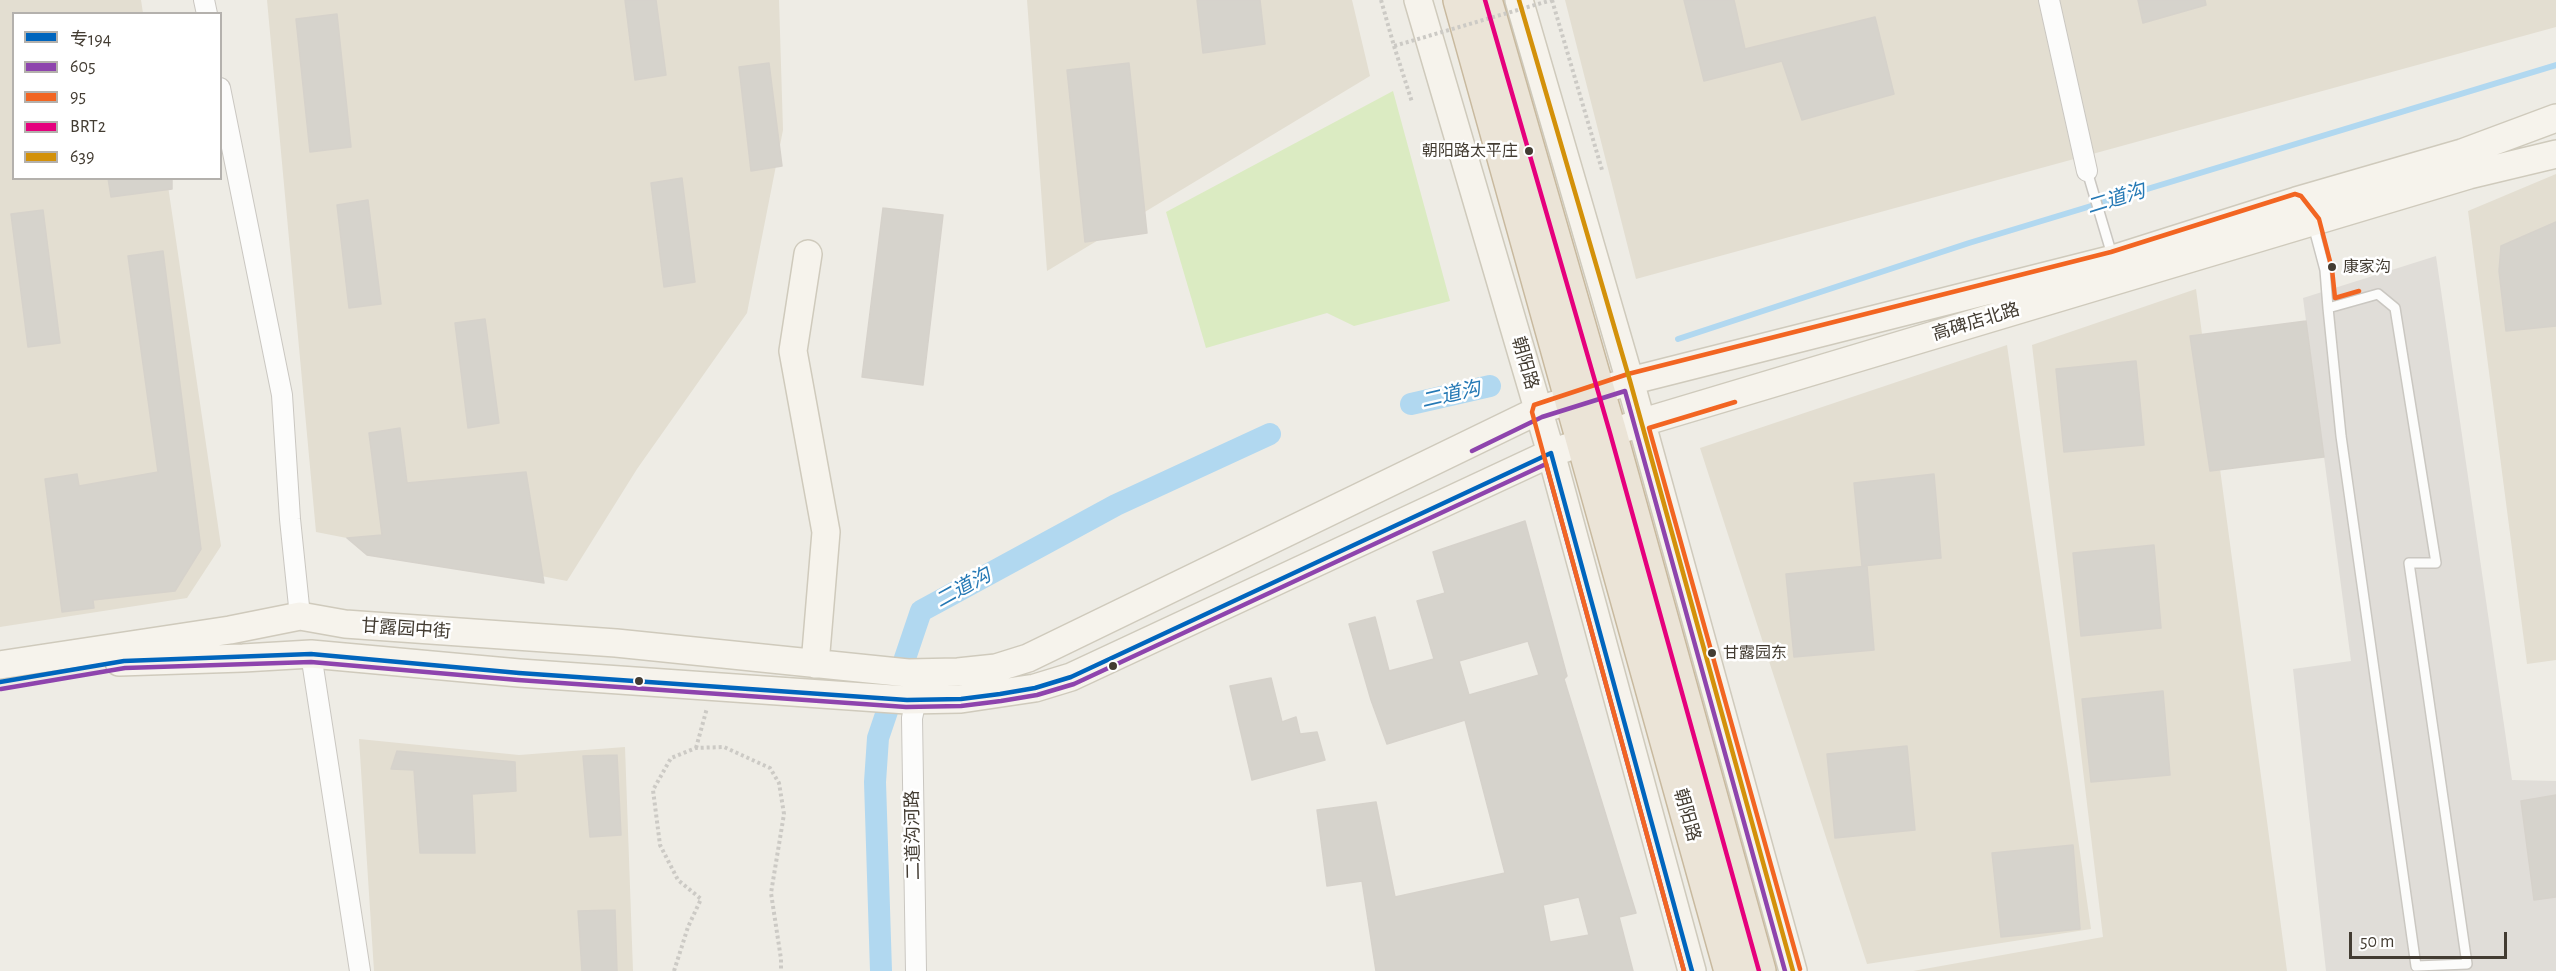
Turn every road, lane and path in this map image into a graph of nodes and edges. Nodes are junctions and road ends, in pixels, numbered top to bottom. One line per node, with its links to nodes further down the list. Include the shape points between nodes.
1 (1381, 0): 8 (path, bridge)
2 (1418, 0): 21 (street, 朝阳路)
3 (1460, 0): 20 (highway, 朝阳路)
4 (1485, 0): 20 (highway, 朝阳路)
5 (1519, 0): 19 (street, 朝阳路)
6 (1552, 0): 8 (path, bridge); 13 (path)
7 (2049, 0): 14 (street)
8 (1394, 46): 10 (path)
9 (222, 98): 24 (street, via 282,395)
10 (1412, 102)
11 (2556, 118): 15 (street)
12 (2556, 154): 15 (street)
13 (1602, 170)
14 (2087, 171): 16 (lane)
15 (2304, 211): 16 (street, 高碑店北路); 18 (lane, via 2325,270); 22 (street, 高碑店北路)
16 (2111, 247): 19 (street, 高碑店北路)
17 (808, 254): 26 (street, via 794,351 826,532)
18 (2328, 308): 18 (lane, via 2341,436 2416,966 2467,964 2409,564 2436,563 2395,308 2378,294)
19 (1629, 381): 20 (street, 高碑店北路); 22 (street, 朝阳路)
20 (1584, 395): 21 (street, 高碑店北路); 22 (highway, 朝阳路)
21 (1539, 410): 23 (street, 朝阳路); 26 (street, 甘露园中街, via 1028,658 996,668 958,672 908,673)
22 (1611, 433): 23 (street, 高碑店北路); 37 (highway, 朝阳路); 38 (highway, 朝阳路); 39 (street, 朝阳路)
23 (1551, 453): 30 (street, 高碑店北路, via 1071,677 1000,694); 36 (street, 朝阳路)
24 (300, 616): 26 (street, 甘露园中街, via 345,624 616,643); 27 (street, 甘露园中街)
25 (311, 654): 28 (street, 甘露园中街, via 124,661); 29 (street, 甘露园中街); 32 (street)
26 (815, 664)
27 (0, 665)
28 (0, 682)
29 (706, 686): 30 (street, 甘露园中街); 31 (path, via 707,709)
30 (911, 700): 35 (street, 二道沟河路)
31 (696, 748): 33 (path, via 671,758 653,790 660,845 678,880 701,898); 34 (path, via 724,747 770,768 779,783 784,814 771,893)
32 (360, 971)
33 (674, 971)
34 (781, 971)
35 (916, 971)
36 (1692, 971)
37 (1731, 971)
38 (1759, 971)
39 (1792, 971)

